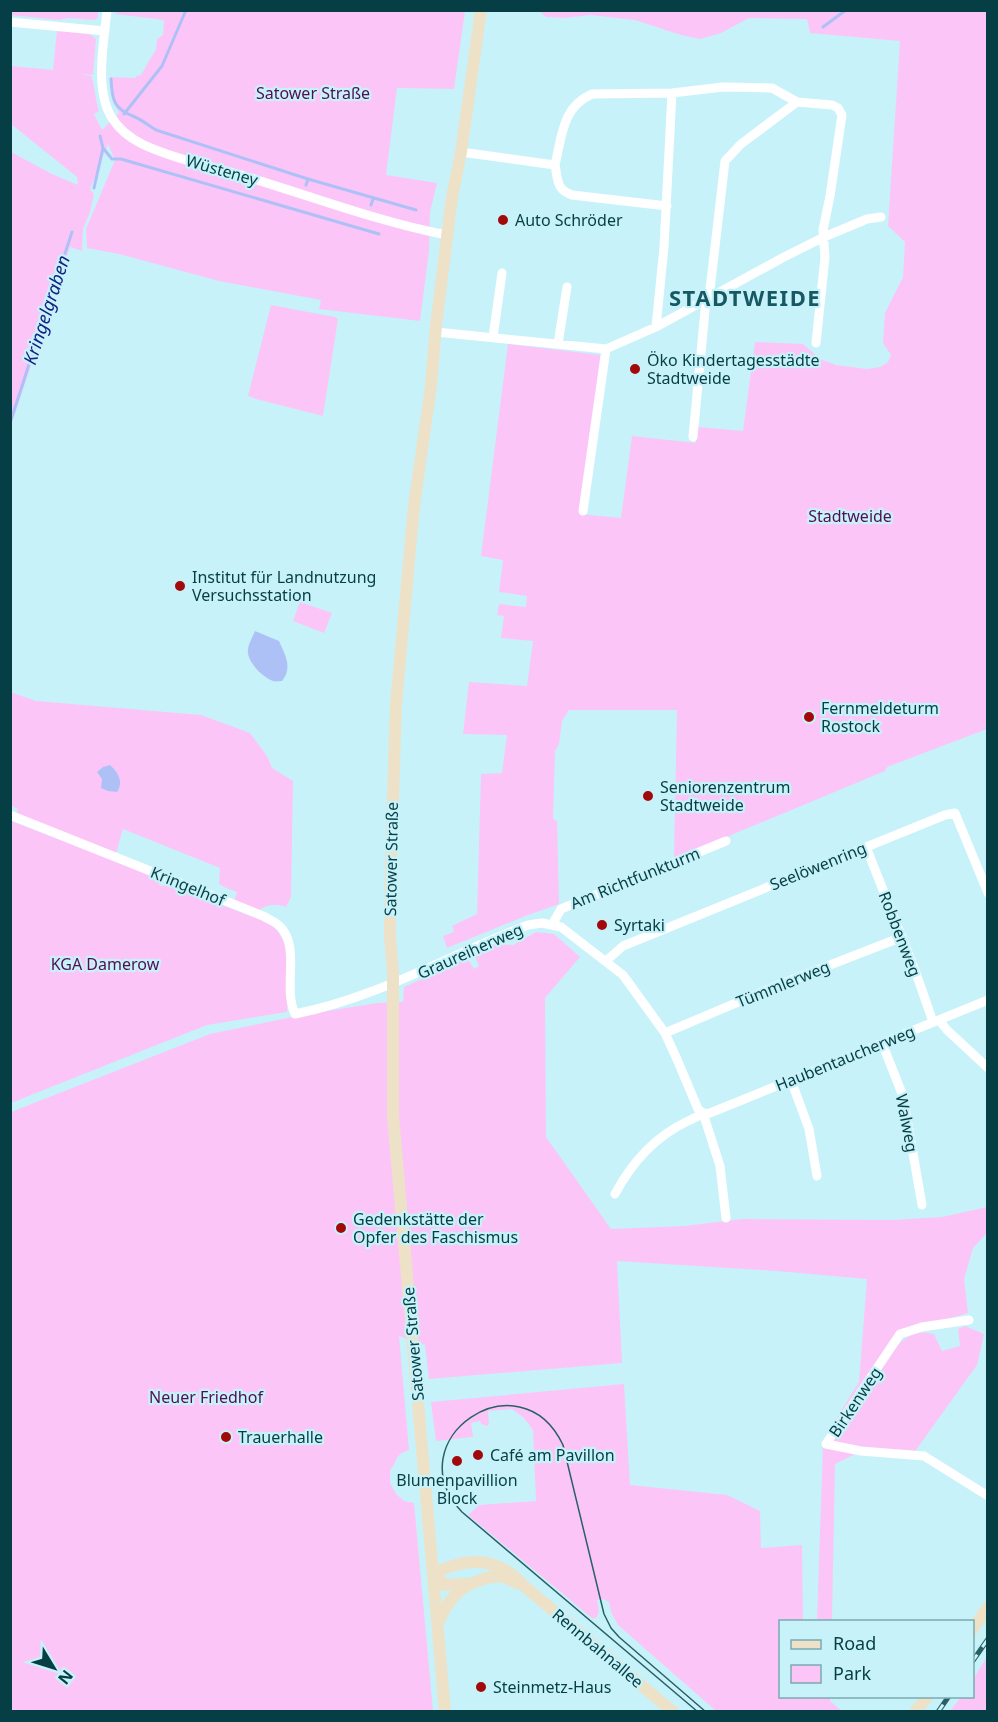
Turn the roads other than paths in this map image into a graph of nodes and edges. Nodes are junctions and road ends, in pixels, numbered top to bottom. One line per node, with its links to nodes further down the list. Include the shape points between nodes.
1 (107, 10): 4 (street, Wüsteney)
2 (481, 10): 7 (main road, Satower Straße)
3 (10, 22): 4 (street)
4 (105, 31): 11 (street, Wüsteney, via 105,105 119,128 134,140 217,169)
5 (672, 93): 6 (street, via 723,87 772,88); 8 (street, via 584,97 566,118); 9 (street)
6 (797, 102): 12 (street, via 832,105 842,115); 15 (street, via 741,144 725,161)
7 (461, 152): 8 (street); 11 (main road, Satower Straße)
8 (555, 165): 9 (street, via 560,188 572,195)
9 (667, 206): 16 (street)
10 (881, 217): 12 (street)
11 (447, 235): 17 (main road, Satower Straße)
12 (824, 237): 15 (street); 19 (street)
13 (502, 273): 18 (street)
14 (567, 287): 20 (street)
15 (708, 299): 16 (street); 22 (street)
16 (656, 327): 21 (street)
17 (436, 332): 18 (street); 31 (main road, Satower Straße, via 414,506 396,710 390,893)
18 (493, 337): 20 (street)
19 (816, 343)
20 (558, 344): 21 (street)
21 (606, 349): 23 (street)
22 (693, 437)
23 (583, 511)
24 (10, 815): 33 (street, Kringelhof, via 277,924 283,929 290,950 289,995)
25 (726, 841): 28 (street, Am Richtfunkturm, via 561,909)
26 (866, 847): 27 (street, Seelöwenring, via 955,813); 29 (street, Robbenweg); 30 (street, Seelöwenring, via 623,946)
27 (987, 894)
28 (552, 925): 30 (street, via 568,932); 31 (street, Graureiherweg, via 528,925)
29 (902, 937): 34 (street, Robbenweg); 35 (street, Tümmlerweg)
30 (606, 961): 35 (street, via 623,975)
31 (393, 984): 33 (street, Graureiherweg, via 338,1005); 46 (main road, Satower Straße, via 393,1116)
32 (987, 1000): 34 (street, Haubentaucherweg)
33 (294, 1014)
34 (936, 1021): 36 (street, Haubentaucherweg); 37 (street)
35 (665, 1033): 39 (street, via 698,1110)
36 (882, 1043): 38 (street, Haubentaucherweg); 42 (street, Walweg, via 903,1096)
37 (987, 1068)
38 (790, 1080): 39 (street, Haubentaucherweg); 40 (street, via 809,1129)
39 (703, 1113): 41 (street, Haubentaucherweg, via 648,1147); 43 (street, via 720,1166)
40 (817, 1176)
41 (615, 1194)
42 (922, 1205)
43 (726, 1218)
44 (969, 1320): 45 (street, Birkenweg, via 900,1334 826,1444 924,1456)
45 (987, 1496)
46 (433, 1574): 47 (main road, Rennbahnallee, via 445,1585); 48 (main road, Rennbahnallee, via 453,1565 492,1563); 50 (main road, Satower Straße)
47 (469, 1583): 48 (main road, Rennbahnallee, via 495,1577); 50 (main road, via 451,1600)
48 (523, 1585): 54 (main road, Rennbahnallee)
49 (987, 1607): 51 (main road)
50 (438, 1623): 53 (main road, Satower Straße)
51 (974, 1627)
52 (926, 1698): 55 (main road)
53 (445, 1712)
54 (674, 1712)
55 (915, 1712)

